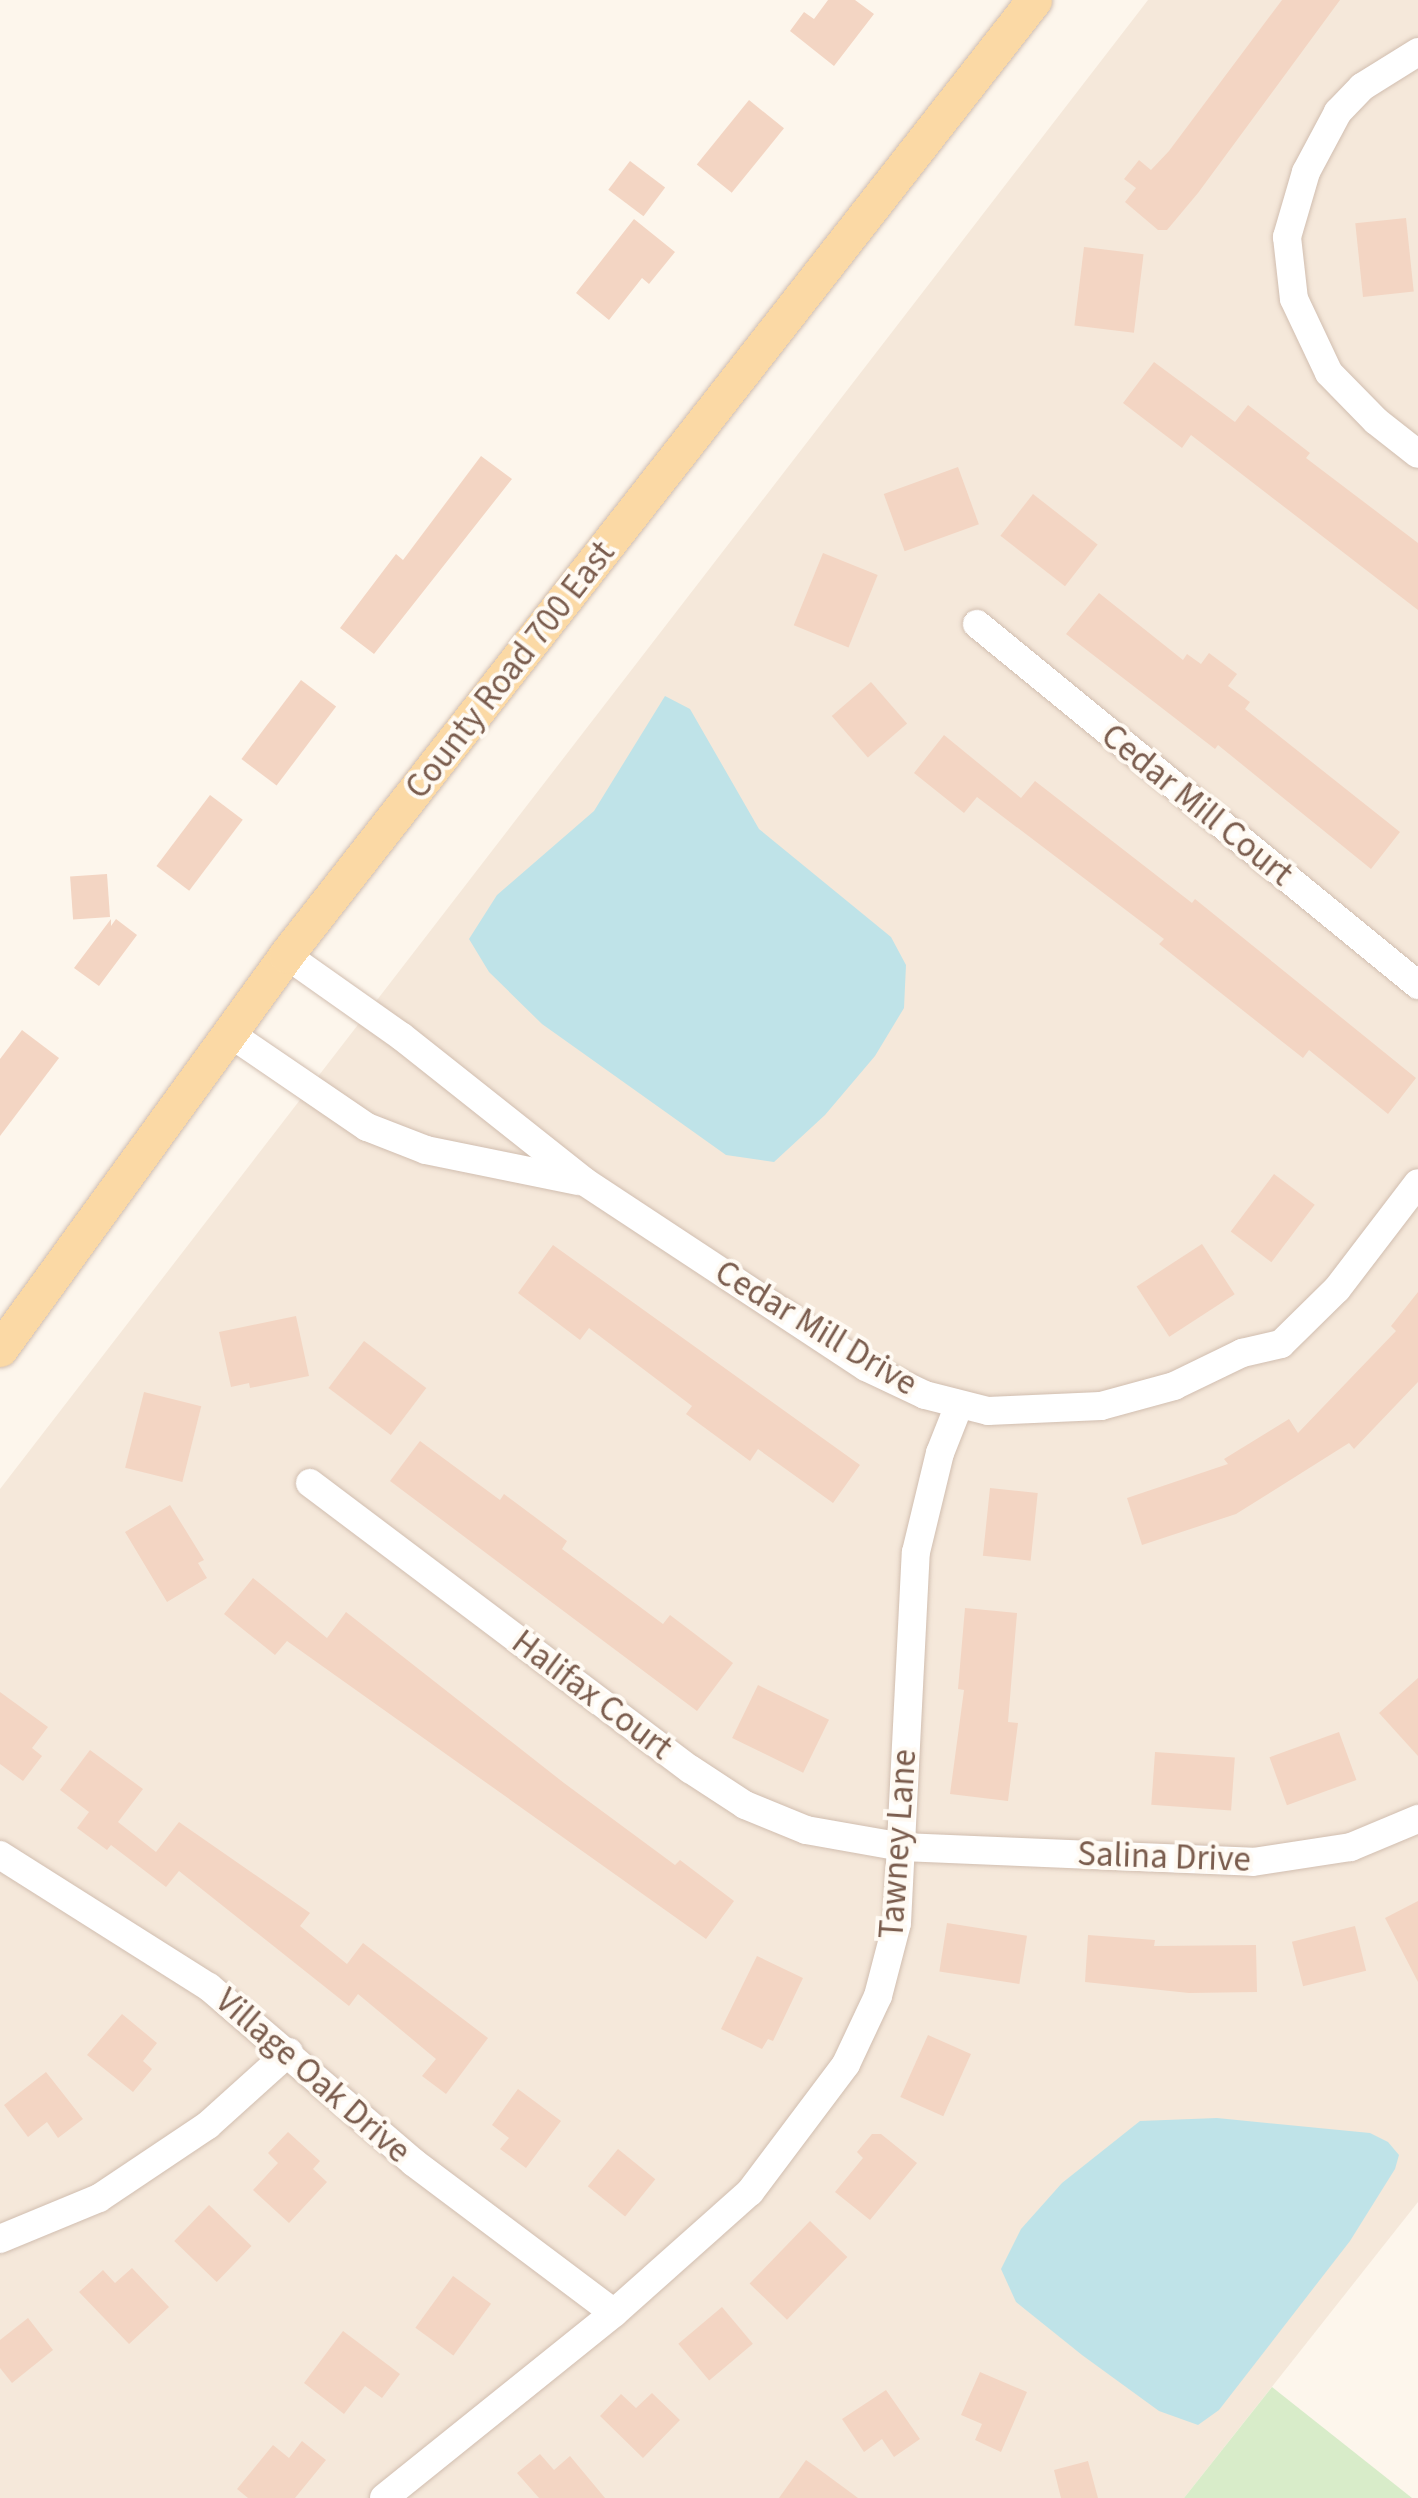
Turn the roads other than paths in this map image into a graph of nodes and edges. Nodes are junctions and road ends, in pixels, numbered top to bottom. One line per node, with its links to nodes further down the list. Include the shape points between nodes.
1 (1034, 0): 5 (main road, County Road 700 East)
2 (1418, 52): 3 (street, via 1362,86 1338,112 1294,202 1287,236 1294,299 1330,373)
3 (1418, 454)
4 (977, 624): 6 (street, Cedar Mill Court)
5 (286, 955): 7 (main road, County Road 700 East); 8 (street, Cedar Mill Drive, via 401,1036)
6 (1418, 985)
7 (229, 1034): 8 (street, via 367,1127 426,1150); 10 (main road, County Road 700 East)
8 (584, 1182): 11 (street, Cedar Mill Drive, via 866,1367)
9 (1418, 1183): 11 (street, Cedar Mill Drive, via 1337,1289 1280,1344 1101,1406 1026,1413)
10 (0, 1349)
11 (959, 1405): 14 (street, Tawney Lane, via 940,1452 916,1552)
12 (310, 1484): 14 (street, Halifax Court, via 717,1788 806,1830)
13 (1418, 1819): 14 (street, Salina Drive, via 1350,1847 1253,1862)
14 (902, 1848): 18 (street, Tawney Lane, via 889,1960 846,2064 750,2192)
15 (0, 1855): 16 (street, Village Oak Drive, via 209,1987)
16 (289, 2052): 17 (street, via 208,2125 99,2198); 18 (street, Village Oak Drive, via 413,2162)
17 (0, 2238)
18 (614, 2312): 19 (street, Tawney Lane)
19 (384, 2498)

